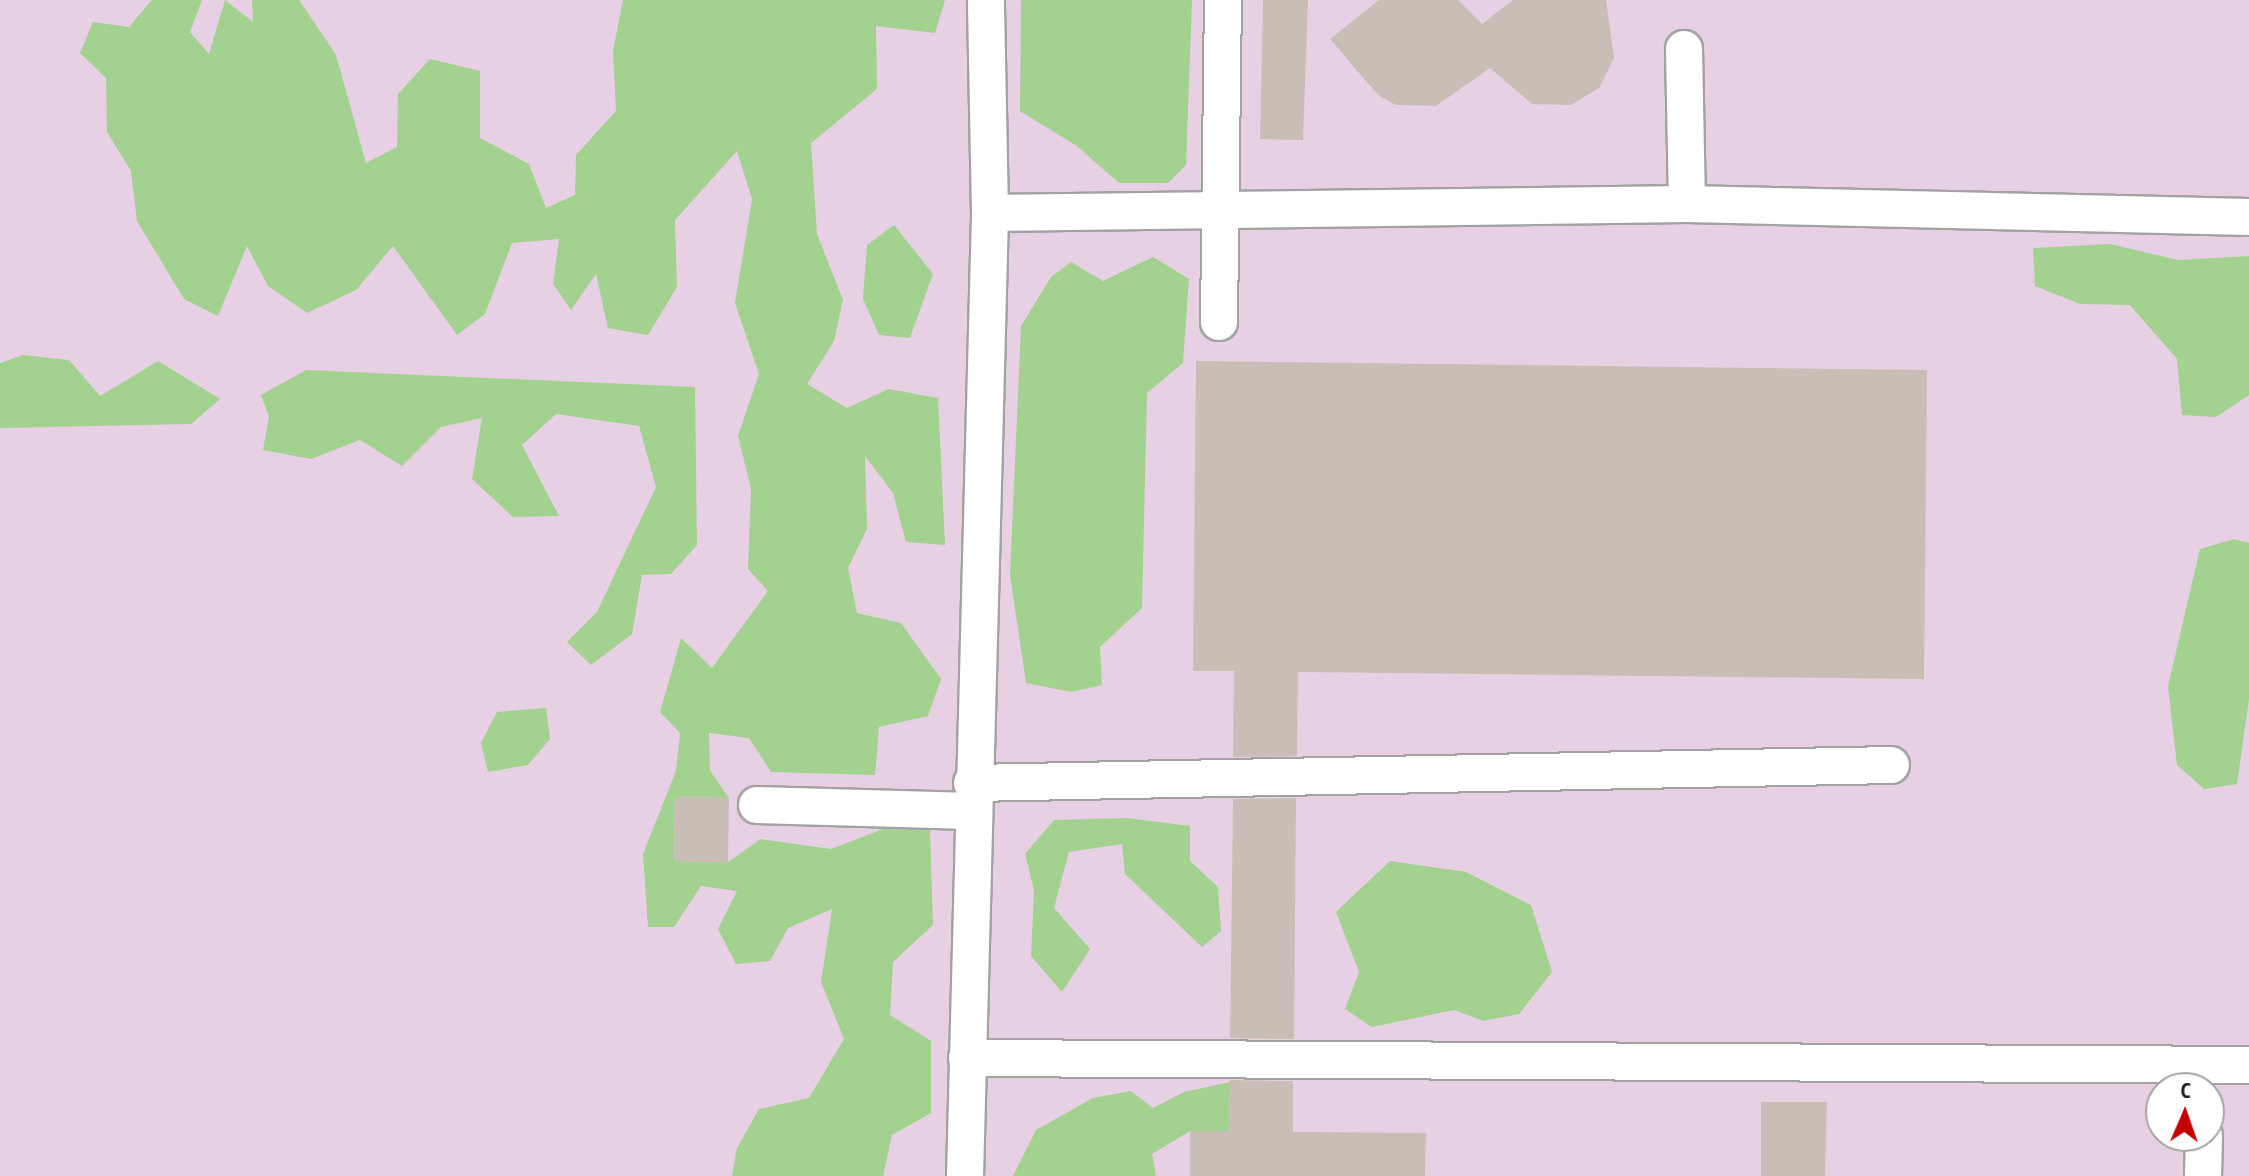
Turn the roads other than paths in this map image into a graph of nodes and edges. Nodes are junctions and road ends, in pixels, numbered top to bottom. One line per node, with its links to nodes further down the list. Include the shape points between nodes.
1 (986, 0): 6 (lane)
2 (1223, 0): 5 (lane)
3 (1684, 49): 4 (lane)
4 (1687, 204): 5 (lane); 7 (lane)
5 (1224, 210): 6 (lane); 8 (lane)
6 (990, 213): 10 (lane)
7 (2249, 217)
8 (1219, 322)
9 (1891, 765): 10 (lane)
10 (972, 797): 11 (lane); 12 (lane)
11 (757, 805)
12 (967, 1058): 15 (lane); 17 (lane)
13 (2249, 1065): 14 (lane)
14 (2223, 1072)
15 (2145, 1076)
16 (2204, 1152): 18 (lane)
17 (965, 1176)
18 (2203, 1176)

